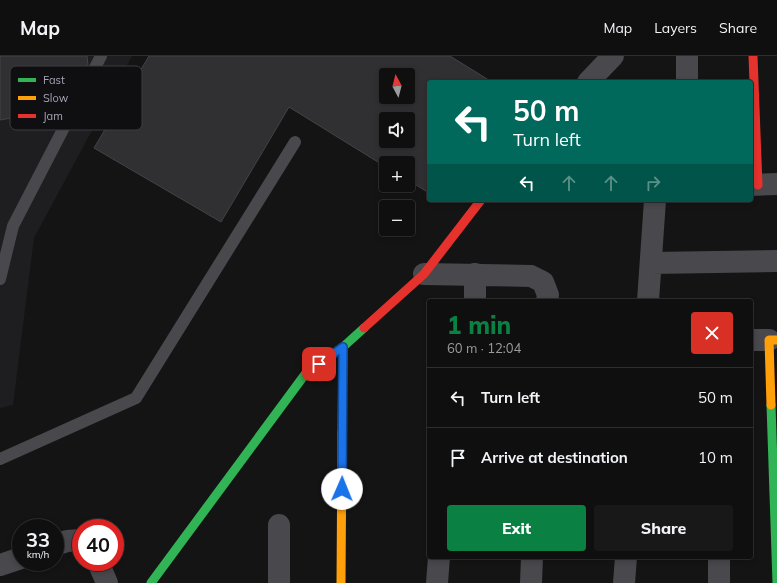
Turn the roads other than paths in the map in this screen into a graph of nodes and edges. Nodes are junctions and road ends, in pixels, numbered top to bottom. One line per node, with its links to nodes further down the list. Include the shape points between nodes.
1 (101, 56): 5 (lane)
2 (613, 56): 6 (street)
3 (687, 56): 7 (street)
4 (753, 56): 9 (street)
5 (96, 66)
6 (590, 80)
7 (688, 80)
8 (63, 130): 18 (lane, via 13,226)
9 (753, 130): 11 (street)
10 (295, 142): 24 (lane, via 136,398)
11 (762, 185)
12 (479, 202): 16 (street)
13 (655, 202): 15 (street)
14 (777, 260): 15 (street)
15 (651, 262): 21 (street)
16 (424, 274): 17 (street); 23 (street)
17 (475, 274): 19 (street); 20 (street, via 531,276 543,282)
18 (0, 278)
19 (475, 299)
20 (547, 299)
21 (648, 299)
22 (766, 340): 41 (street)
23 (343, 347): 34 (street, via 306,373); 36 (street)
24 (0, 459)
25 (279, 525): 35 (street)
26 (439, 559): 37 (street)
27 (532, 559): 38 (street)
28 (626, 559): 39 (street)
29 (719, 559): 40 (street)
30 (12, 561): 31 (street)
31 (0, 565)
32 (102, 571): 33 (street)
33 (107, 583)
34 (151, 583)
35 (279, 583)
36 (341, 583)
37 (437, 583)
38 (531, 583)
39 (624, 583)
40 (719, 583)
41 (777, 583)

